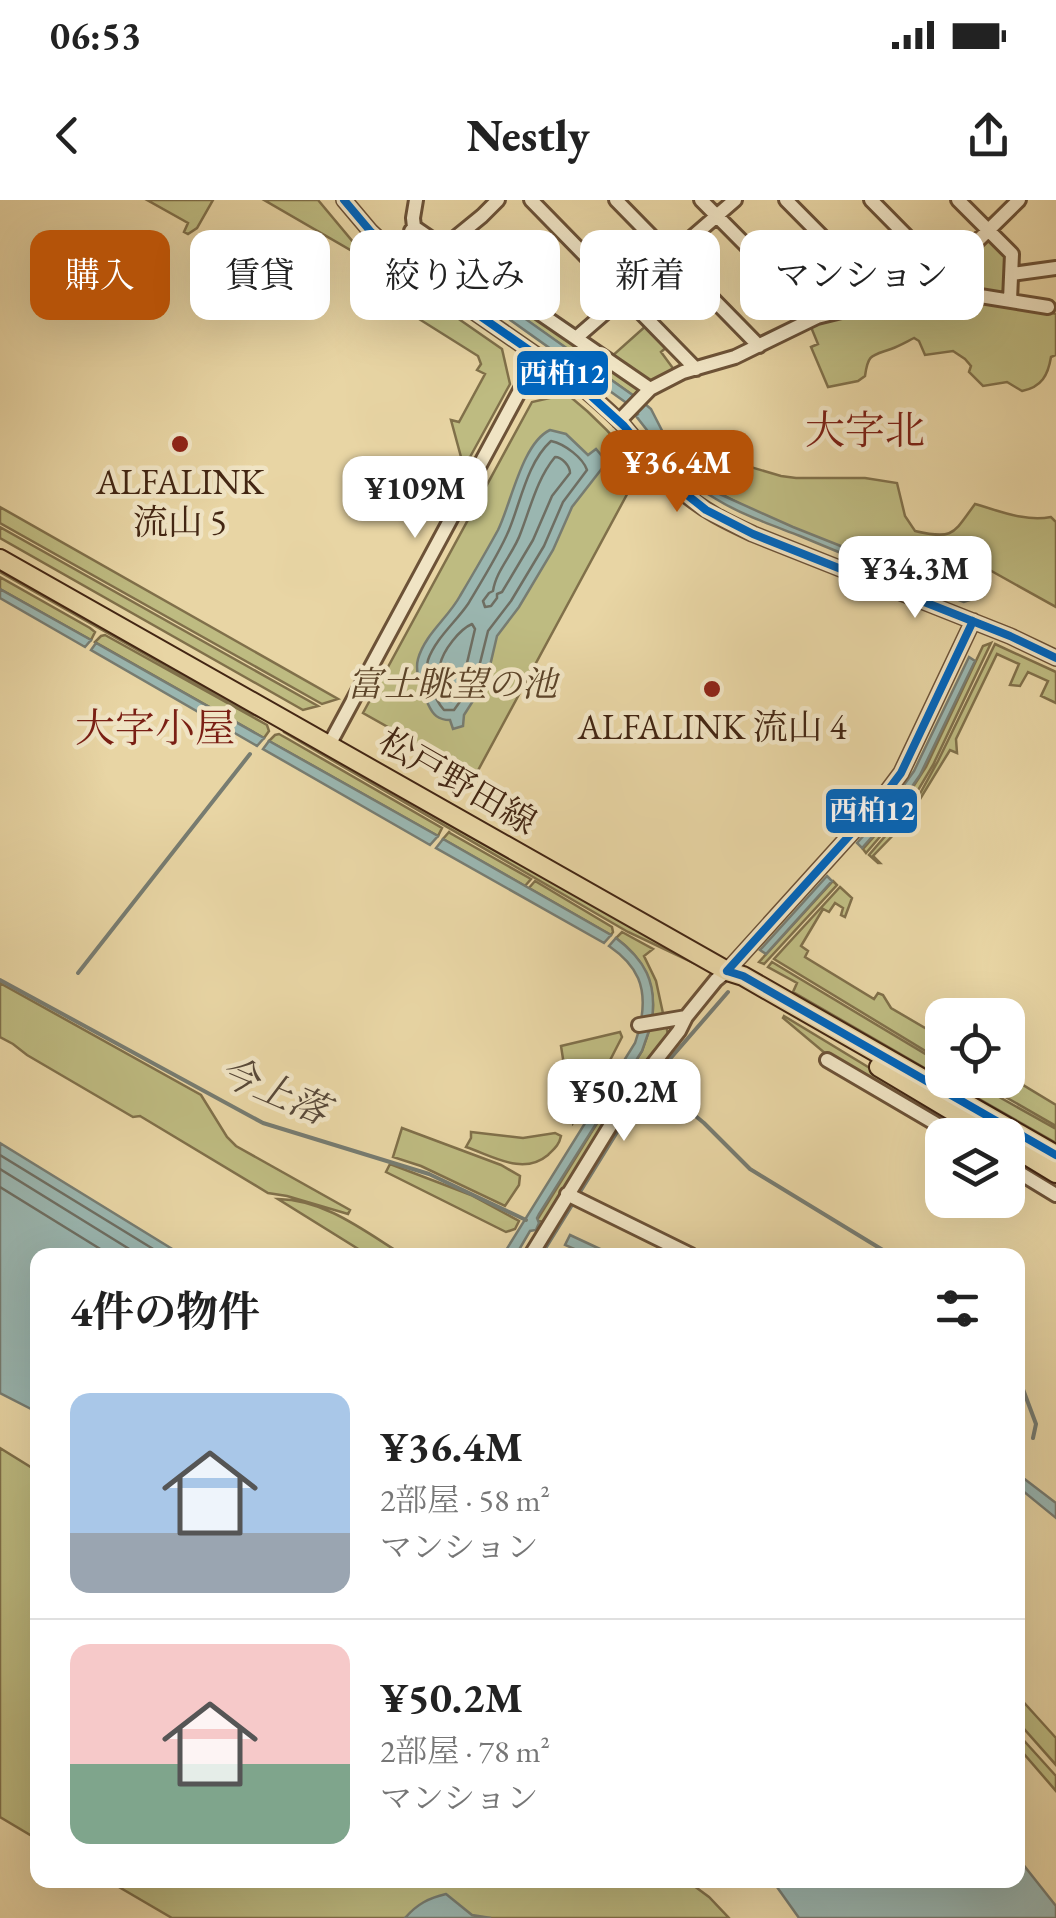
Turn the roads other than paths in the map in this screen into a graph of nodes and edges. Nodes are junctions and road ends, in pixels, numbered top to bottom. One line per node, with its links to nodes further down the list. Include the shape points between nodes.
1 (344, 200): 35 (street, via 408,266)
2 (416, 200): 13 (street)
3 (498, 200): 14 (street)
4 (531, 200): 22 (street)
5 (616, 200): 15 (street)
6 (701, 200): 12 (street)
7 (735, 200): 12 (street)
8 (786, 200): 17 (street)
9 (871, 200): 18 (street)
10 (958, 200): 19 (street)
11 (1019, 200): 19 (street)
12 (717, 216): 16 (street); 21 (street)
13 (412, 230)
14 (465, 230)
15 (645, 230)
16 (701, 230)
17 (816, 230)
18 (901, 230)
19 (989, 231): 20 (street); 24 (street, via 1012,254)
20 (984, 236)
21 (740, 239)
22 (580, 250)
23 (1056, 268): 24 (street)
24 (1012, 274): 26 (street)
25 (984, 296): 26 (street)
26 (1010, 300): 28 (street)
27 (720, 306): 34 (street)
28 (1048, 307)
29 (550, 320): 33 (street)
30 (596, 320): 33 (street)
31 (648, 320): 36 (street)
32 (813, 320): 34 (street)
33 (576, 338): 37 (street)
34 (760, 346): 36 (street)
35 (538, 357): 38 (street); 42 (street)
36 (696, 369): 37 (street)
37 (640, 398): 38 (street)
38 (619, 422): 40 (street, via 680,490 722,520)
39 (0, 559): 42 (main road, 松戸野田線)
40 (973, 620): 41 (street); 43 (street, via 901,773)
41 (1056, 658)
42 (329, 744): 43 (main road, 松戸野田線)
43 (727, 971): 44 (street); 48 (main road, 松戸野田線); 50 (main road, 松戸野田線)
44 (686, 1017): 45 (street); 54 (street, via 631,1092)
45 (646, 1024)
46 (827, 1060): 47 (street)
47 (926, 1118)
48 (964, 1118)
49 (1025, 1154): 51 (main road)
50 (1056, 1155)
51 (1056, 1172)
52 (1025, 1176): 53 (street)
53 (1056, 1195)
54 (573, 1198): 55 (street); 56 (street)
55 (536, 1248)
56 (677, 1248)

